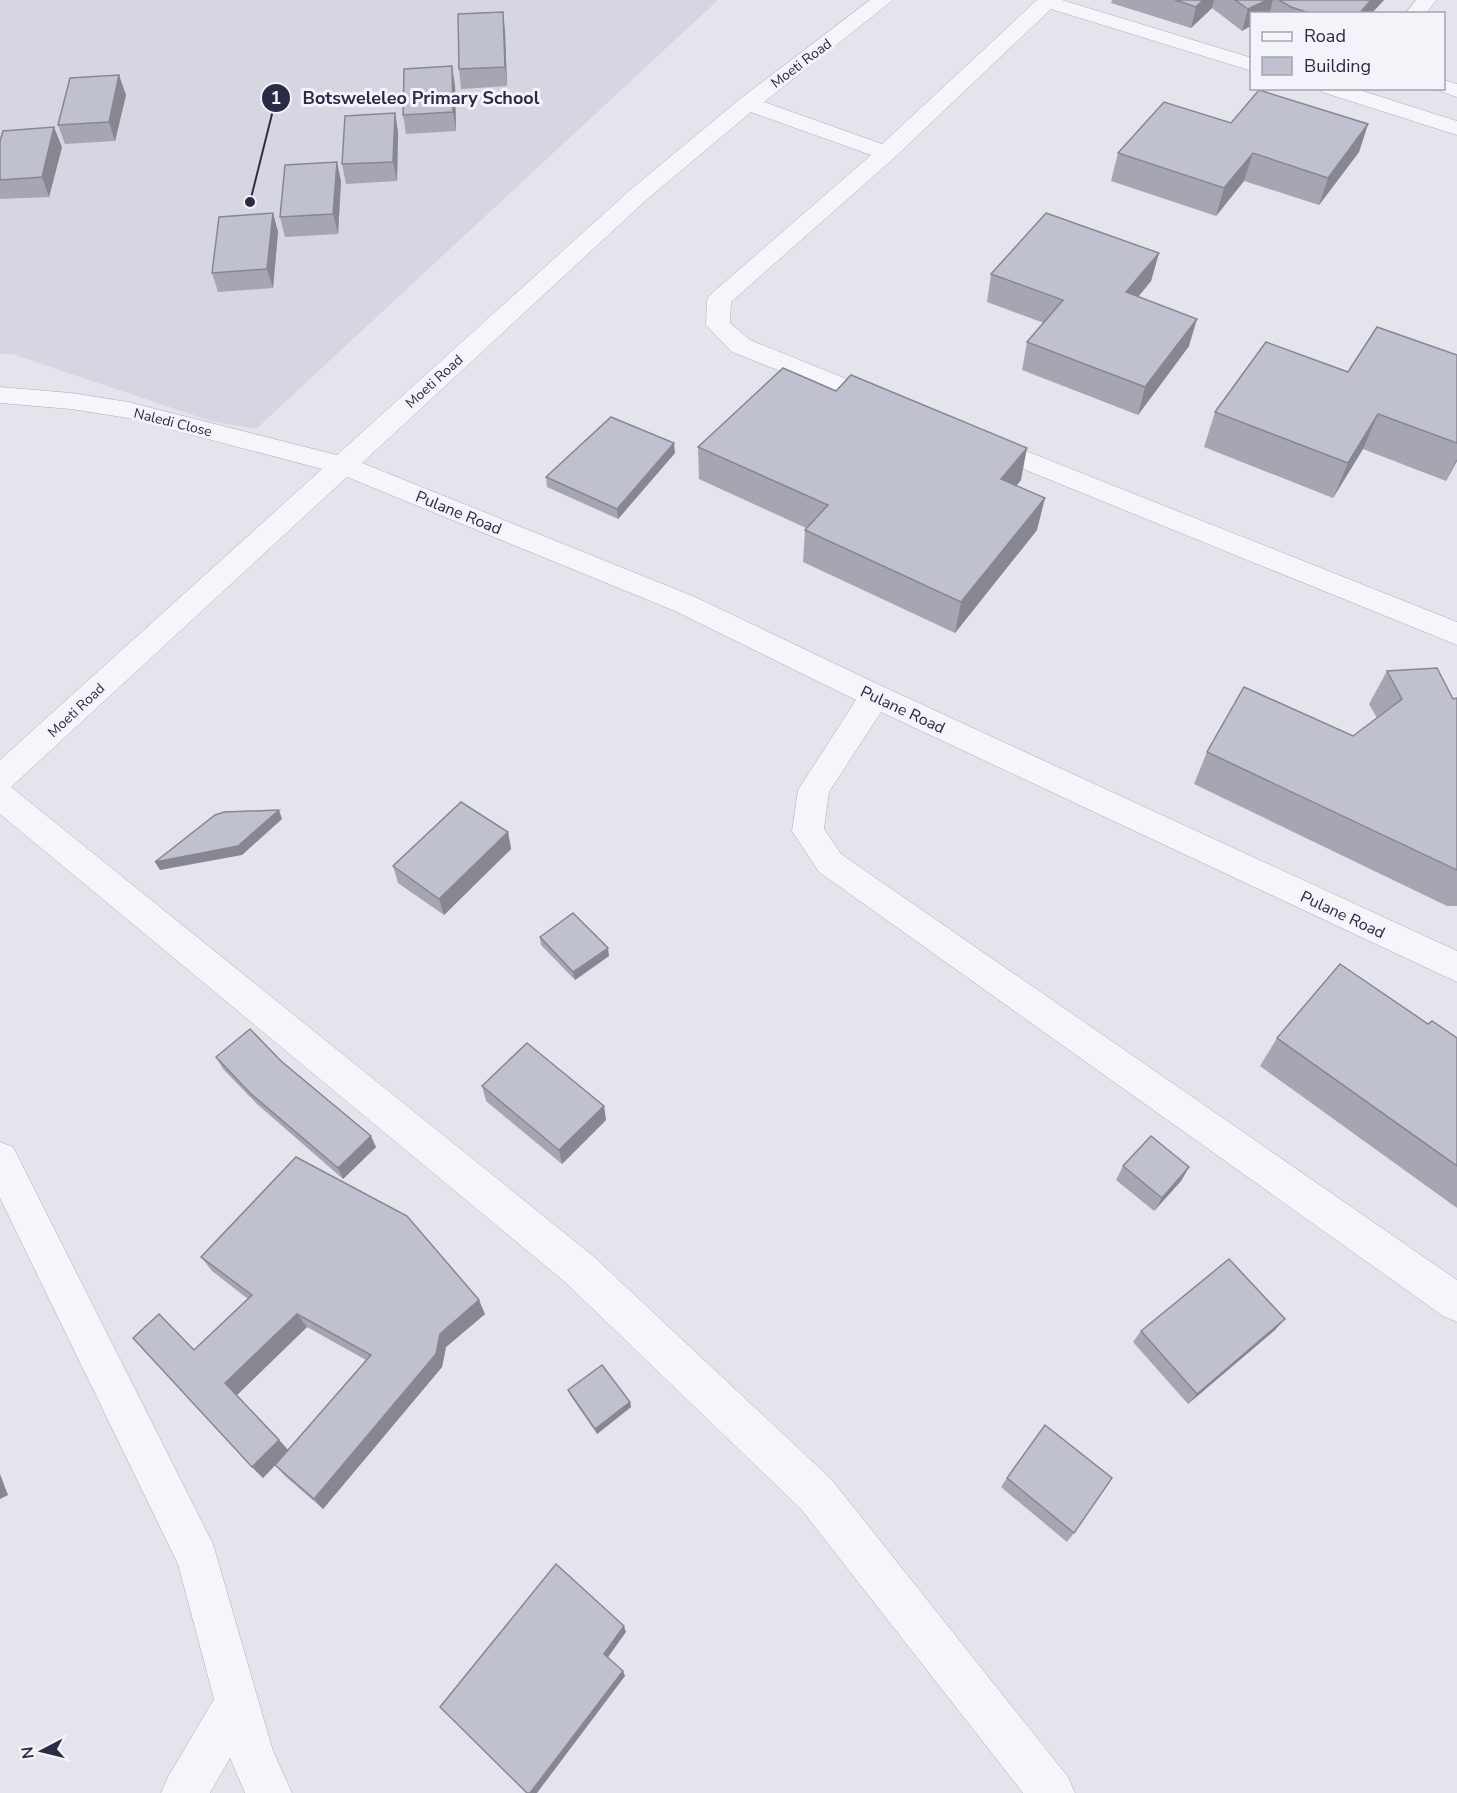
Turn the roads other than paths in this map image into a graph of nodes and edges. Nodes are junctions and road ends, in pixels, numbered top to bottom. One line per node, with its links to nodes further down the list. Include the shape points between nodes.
1 (883, 0): 7 (street, Moeti Road)
2 (1426, 0): 4 (street)
3 (1048, 1): 5 (street); 9 (street)
4 (1416, 12)
5 (1250, 64)
6 (1342, 90): 8 (street)
7 (748, 104): 9 (street); 13 (street, Moeti Road, via 637,196)
8 (1457, 128)
9 (886, 153): 11 (street, via 719,300 718,325 741,346)
10 (0, 394): 13 (street, Naledi Close, via 128,410)
11 (904, 412)
12 (959, 434): 14 (street)
13 (342, 465): 15 (street, Pulane Road, via 685,604); 16 (street, Moeti Road)
14 (1457, 634)
15 (875, 696): 18 (street, Pulane Road); 20 (street, via 814,790 808,831 830,863)
16 (0, 779)
17 (0, 796): 24 (street, via 579,1269 816,1494)
18 (1457, 967)
19 (0, 1159): 21 (street, via 198,1559)
20 (1457, 1303)
21 (237, 1702): 22 (street); 23 (street, via 252,1756)
22 (184, 1793)
23 (269, 1793)
24 (1052, 1793)

